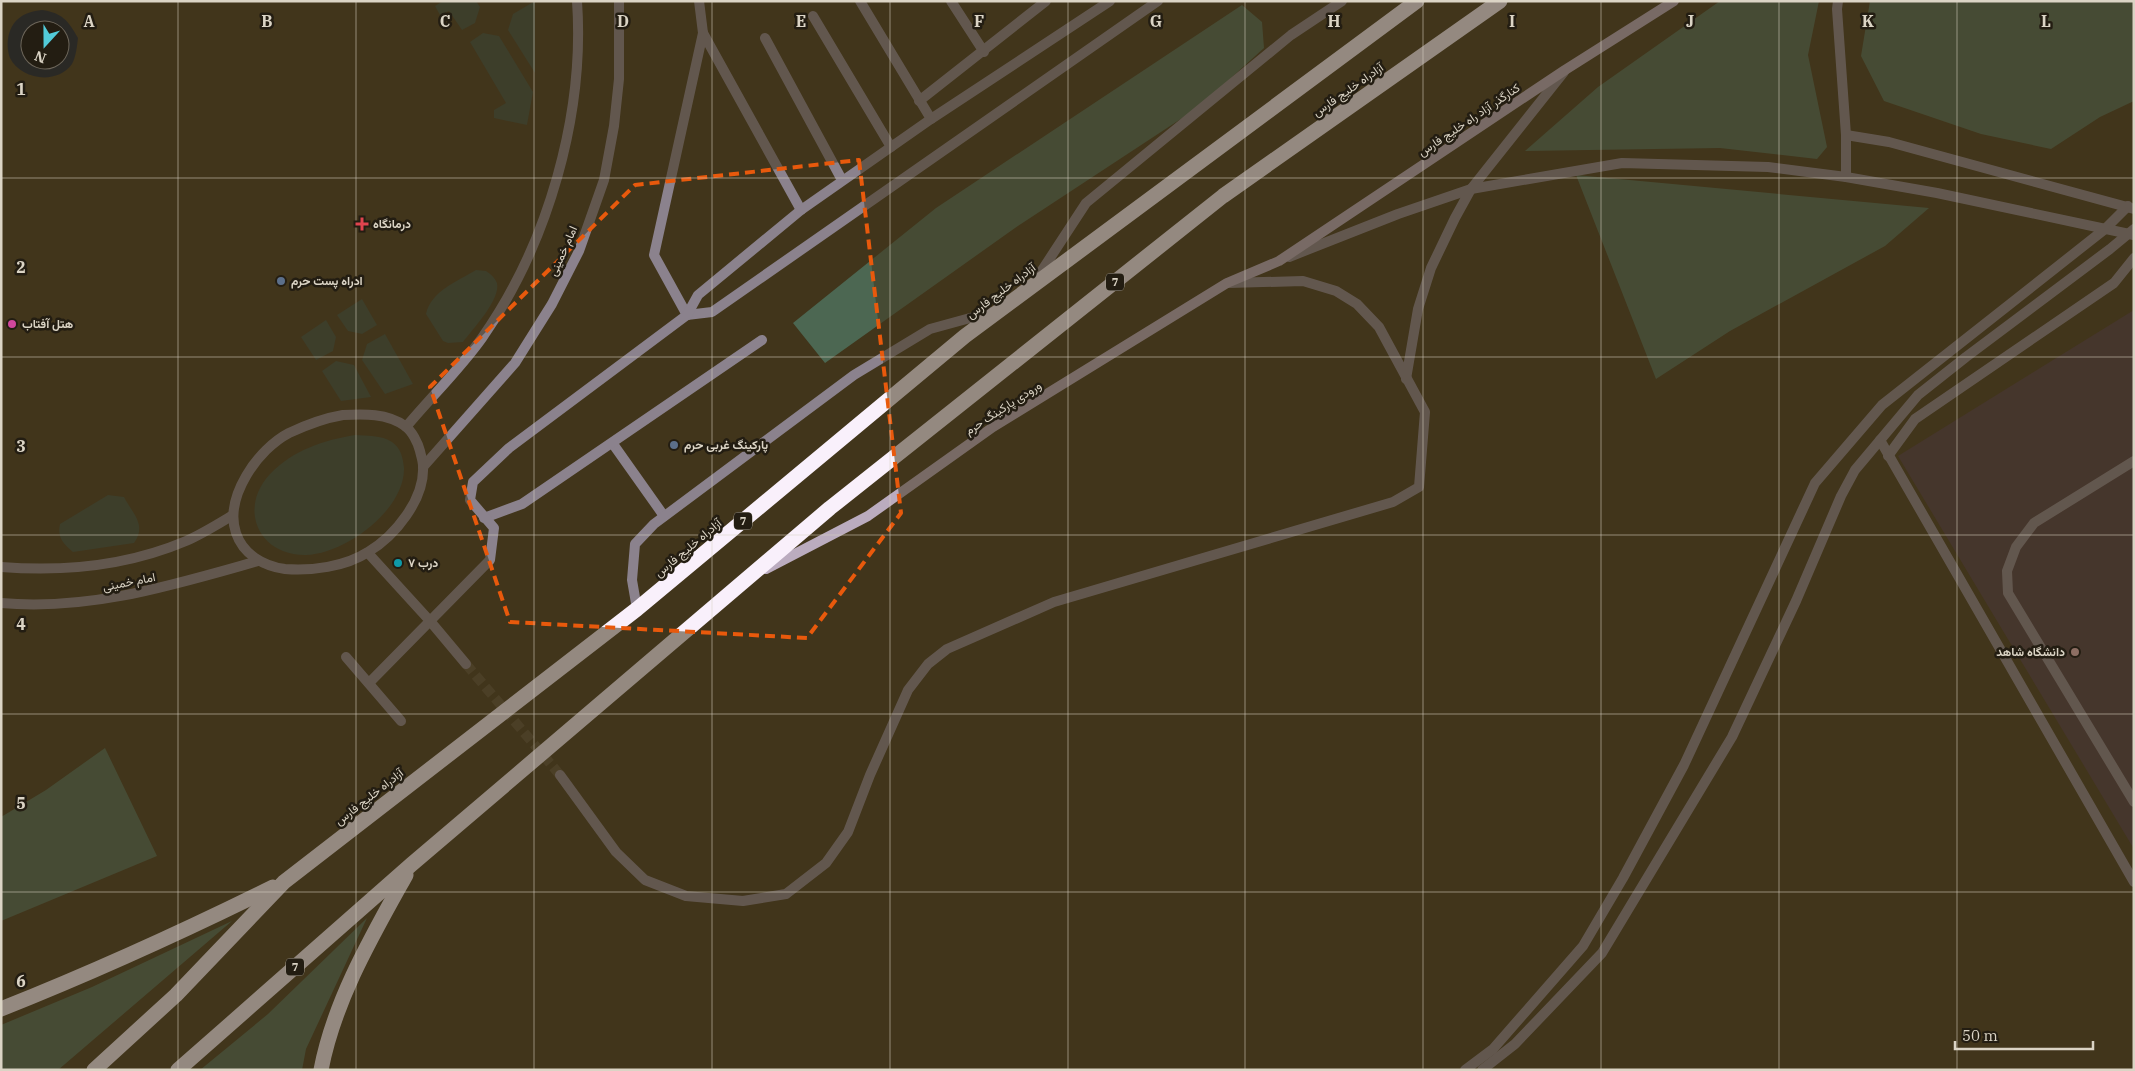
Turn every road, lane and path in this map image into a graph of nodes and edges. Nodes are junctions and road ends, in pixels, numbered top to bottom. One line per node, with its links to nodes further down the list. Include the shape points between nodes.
1 (577, 1): 38 (street, via 577,73 570,128 550,200 521,271 482,338)
2 (619, 1): 43 (street, امام خمینی, via 619,79 614,126 604,180 579,251 552,304 515,363)
3 (699, 1): 15 (street)
4 (860, 1): 19 (street)
5 (951, 1): 17 (street)
6 (1046, 1): 17 (street)
7 (1110, 1): 20 (street)
8 (1158, 1): 35 (street, via 712,312)
9 (1342, 1): 33 (street, via 1291,35 1086,203)
10 (1417, 1): 33 (highway, آزادراه خلیج فارس / 7)
11 (1500, 1): 50 (highway, آزادراه خلیج فارس / 7, via 1223,196 830,508)
12 (1674, 1): 18 (main road, کنارگذر آزاد راه خلیج فارس)
13 (1838, 1): 21 (street)
14 (813, 16): 22 (street)
15 (704, 33): 27 (street); 35 (street, via 654,255)
16 (765, 38): 24 (street)
17 (984, 52): 19 (street)
18 (1566, 70): 25 (street); 31 (main road, کنارگذر آزاد راه خلیج فارس)
19 (919, 101): 20 (street)
20 (931, 119): 22 (street)
21 (1846, 136): 23 (street); 26 (street, via 1889,142)
22 (891, 147): 24 (street)
23 (1846, 177): 25 (street, via 1768,167 1622,163); 28 (street)
24 (842, 180): 27 (street)
25 (1470, 189): 31 (street); 37 (street, via 1430,268 1418,309)
26 (2132, 205): 28 (street)
27 (801, 210): 35 (street, via 698,295)
28 (2106, 229): 29 (street); 67 (street, via 1882,404 1815,483 1684,765 1624,878 1583,946 1493,1049)
29 (2132, 233): 39 (street, via 1918,395)
30 (2134, 258): 41 (street, via 2114,283 1915,419)
31 (1279, 261): 32 (main road, ورودی پارکینگ حرم)
32 (1227, 283): 37 (street, via 1303,281 1336,291 1357,304 1379,327); 50 (main road, ورودی پارکینگ حرم, via 993,427 868,516)
33 (1030, 288): 34 (highway, آزادراه خلیج فارس / 7)
34 (1000, 310): 45 (street, via 930,329 862,370); 52 (highway, آزادراه خلیج فارس / 7)
35 (687, 315): 46 (street, via 509,448 473,482 470,500)
36 (762, 340): 40 (street)
37 (1406, 379): 58 (street, via 1425,412 1419,487 1393,502 1054,602 947,649 928,664 908,690 848,832 826,863 786,894 743,901 686,896 645,880 616,852)
38 (406, 427): 43 (street, via 418,445); 44 (street, via 391,418 373,414 329,418 288,434 244,477)
39 (1880, 440): 41 (street); 68 (street, via 1854,470 1841,496 1732,737 1602,953 1515,1044)
40 (613, 444): 45 (street); 46 (street, via 522,504)
41 (1888, 456): 62 (street)
42 (2134, 461): 59 (street, via 2034,523 2016,547 2007,571 2008,593)
43 (423, 467): 47 (street, via 418,496 403,520)
44 (233, 515): 48 (street, via 236,533); 49 (street, امام خمینی, via 187,541 143,557 72,569)
45 (664, 516): 52 (street, via 635,544 632,580)
46 (484, 518): 53 (street, via 494,528 490,560)
47 (368, 553): 48 (street, via 330,567 303,570 277,568); 53 (street)
48 (258, 561): 51 (street, امام خمینی, via 150,592 114,598 65,605)
49 (1, 567)
50 (743, 581): 60 (highway, آزادراه خلیج فارس / 7)
51 (1, 603)
52 (637, 610): 61 (highway, آزادراه خلیج فارس / 7)
53 (430, 621): 55 (street); 56 (street)
54 (346, 657): 56 (street)
55 (466, 664)
56 (369, 683): 57 (street)
57 (401, 720)
58 (560, 775)
59 (2134, 802)
60 (412, 864): 65 (highway, آزادراه خلیج فارس / 7); 66 (highway, via 361,956 325,1048)
61 (284, 882): 63 (highway, via 107,966); 64 (highway, آزادراه خلیج فارس / 7, via 176,995)
62 (2134, 882)
63 (1, 1010)
64 (94, 1070)
65 (178, 1070)
66 (321, 1070)
67 (1465, 1070)
68 (1482, 1070)

